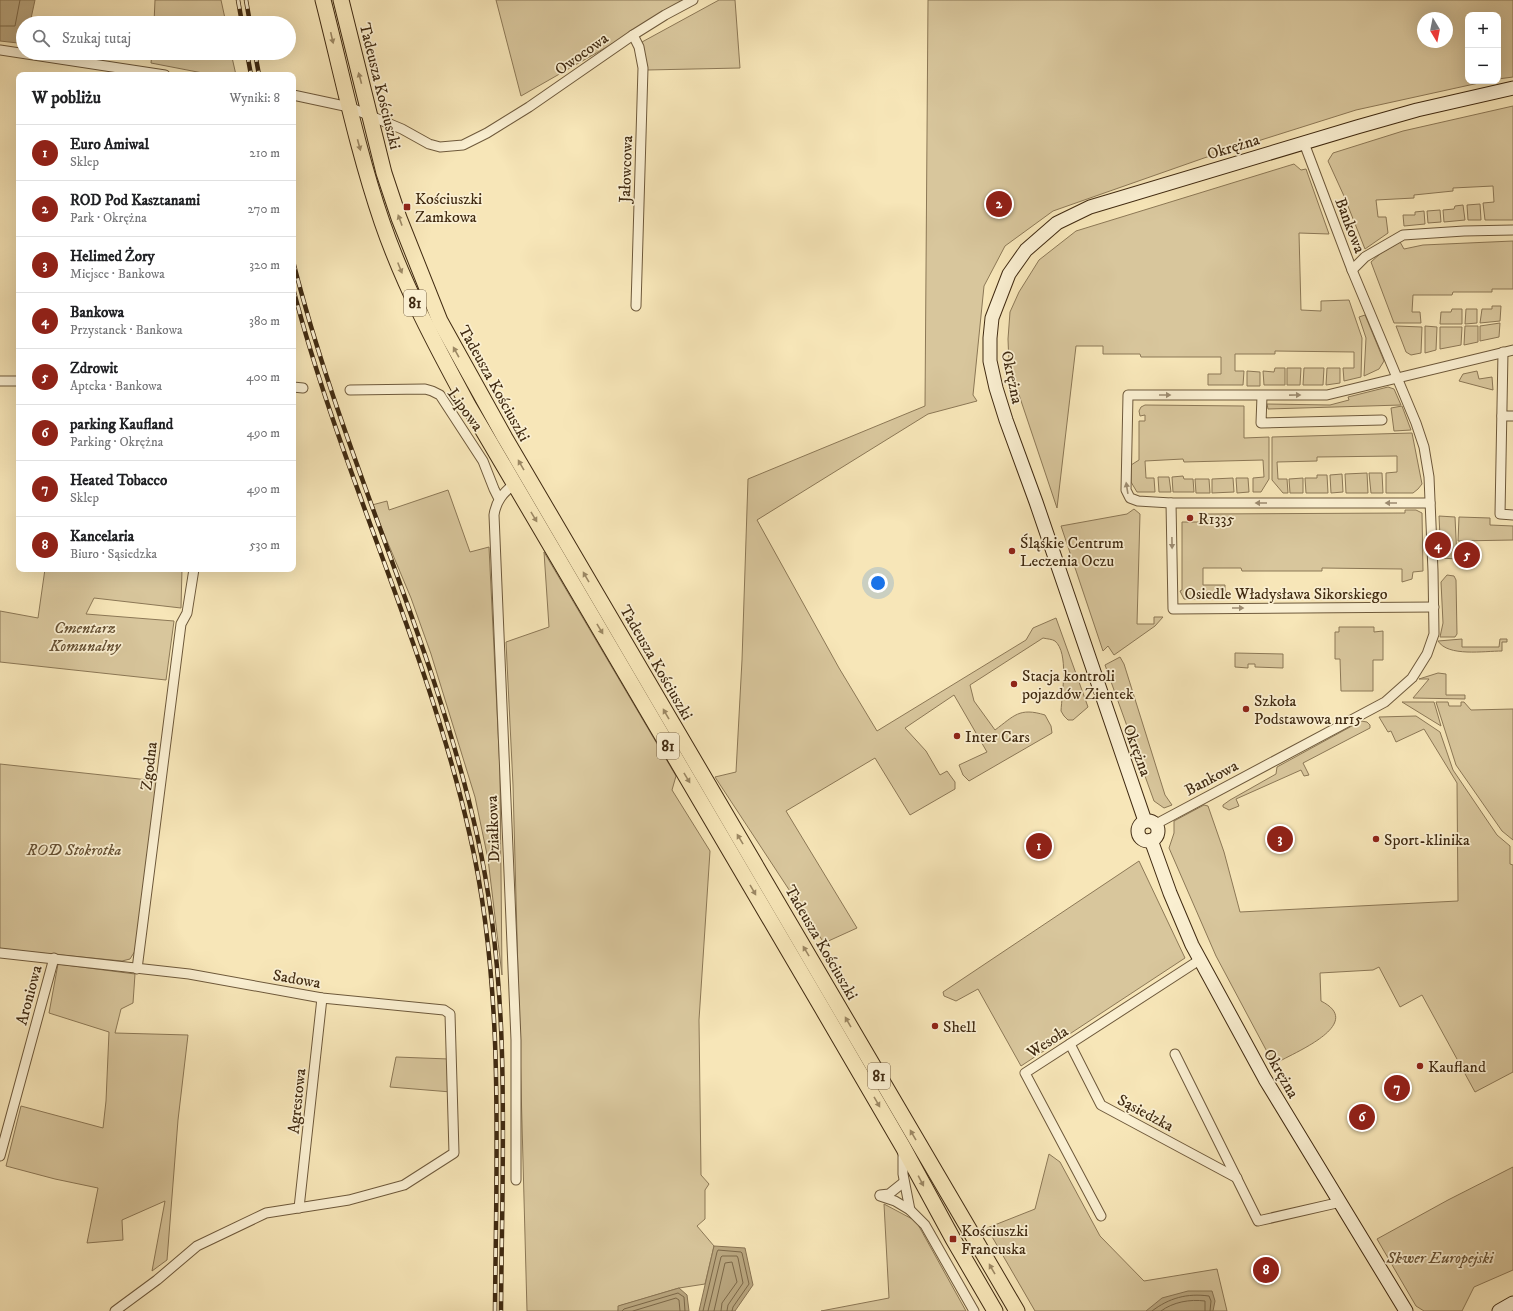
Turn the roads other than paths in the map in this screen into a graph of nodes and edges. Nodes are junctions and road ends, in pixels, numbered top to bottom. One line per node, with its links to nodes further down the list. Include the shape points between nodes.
1 (323, 0): 11 (main road, Tadeusza Kościuszki / 81, one-way to 11)
2 (341, 0): 12 (main road, Tadeusza Kościuszki / 81, one-way to 2)
3 (693, 0): 4 (street, Owocowa)
4 (633, 35): 12 (street, Owocowa, via 529,107 487,134 463,145 440,147 429,144); 16 (street, Jałowcowa, via 644,68)
5 (0, 50): 6 (street)
6 (16, 53)
7 (63, 60): 8 (street)
8 (139, 72)
9 (1513, 88): 13 (street, Okrężna, via 1417,110)
10 (296, 96): 11 (street, Owocowa)
11 (349, 108): 12 (street, Owocowa); 29 (main road, Tadeusza Kościuszki / 81, one-way to 29, via 382,223 410,292 468,405)
12 (370, 116): 57 (main road, Tadeusza Kościuszki / 81, one-way to 12, via 448,338 399,218 384,173)
13 (1304, 142): 15 (street, Bankowa); 36 (street, Okrężna, via 1090,207 1057,223 1026,250 1009,274 992,318 989,350 996,388)
14 (1513, 230): 15 (street, via 1403,235 1366,257)
15 (1352, 270): 19 (street, Bankowa)
16 (636, 306)
17 (1513, 350): 18 (street)
18 (1503, 352): 19 (street); 26 (street)
19 (1397, 377): 25 (street, one-way to 19, via 1327,395); 32 (street, Bankowa, via 1424,447)
20 (0, 381): 21 (street)
21 (16, 381)
22 (296, 387): 23 (street)
23 (303, 388)
24 (350, 390): 30 (street, Lipowa, via 425,389 440,395 483,461)
25 (1262, 396): 28 (street, via 1261,423); 31 (street, one-way to 25, via 1138,501 1130,498 1126,490 1128,395)
26 (1502, 416): 27 (street); 33 (street, via 1500,514)
27 (1513, 416)
28 (1382, 420)
29 (514, 484): 30 (street); 44 (main road, Tadeusza Kościuszki / 81, one-way to 44)
30 (499, 499): 47 (street, Działkowa, via 495,507 494,536 516,1040)
31 (1171, 503): 32 (street, one-way to 31); 35 (street, Osiedle Władysława Sikorskiego, one-way to 35, via 1173,609)
32 (1430, 503): 35 (street, Bankowa)
33 (1513, 515)
34 (194, 572): 40 (street, Zgodna, via 187,613 181,624)
35 (1434, 607): 36 (street, Bankowa, via 1434,634 1427,654 1412,678 1389,699)
36 (1150, 823): 39 (street, Okrężna, via 1140,824 1138,834 1141,838 1151,840 1170,893)
37 (0, 953): 38 (street, Sadowa)
38 (54, 958): 40 (street, Sadowa); 45 (street, Aroniowa)
39 (1200, 959): 42 (street, Wesoła); 49 (street, Okrężna, via 1266,1079)
40 (137, 969): 41 (street, Sadowa, via 189,974)
41 (322, 998): 50 (street, Agrestowa); 50 (street, Sadowa, via 444,1010 450,1014 454,1153 404,1185 349,1200)
42 (1070, 1044): 46 (street, Sąsiedzka, via 1101,1105); 52 (street, Wesoła, via 1025,1073)
43 (1175, 1054): 46 (street)
44 (902, 1147): 48 (street); 56 (main road, Tadeusza Kościuszki / 81, one-way to 56)
45 (0, 1156)
46 (1237, 1178): 49 (street, via 1258,1221)
47 (516, 1180)
48 (904, 1182): 51 (street); 51 (street, via 889,1194 880,1196)
49 (1340, 1202): 58 (street, Okrężna)
50 (299, 1208): 54 (street, via 266,1213 197,1246)
51 (910, 1210): 55 (street, via 925,1225)
52 (1101, 1216)
53 (1513, 1303): 59 (street)
54 (115, 1311)
55 (974, 1311)
56 (994, 1311)
57 (1016, 1311)
58 (1406, 1311)
59 (1499, 1311)

